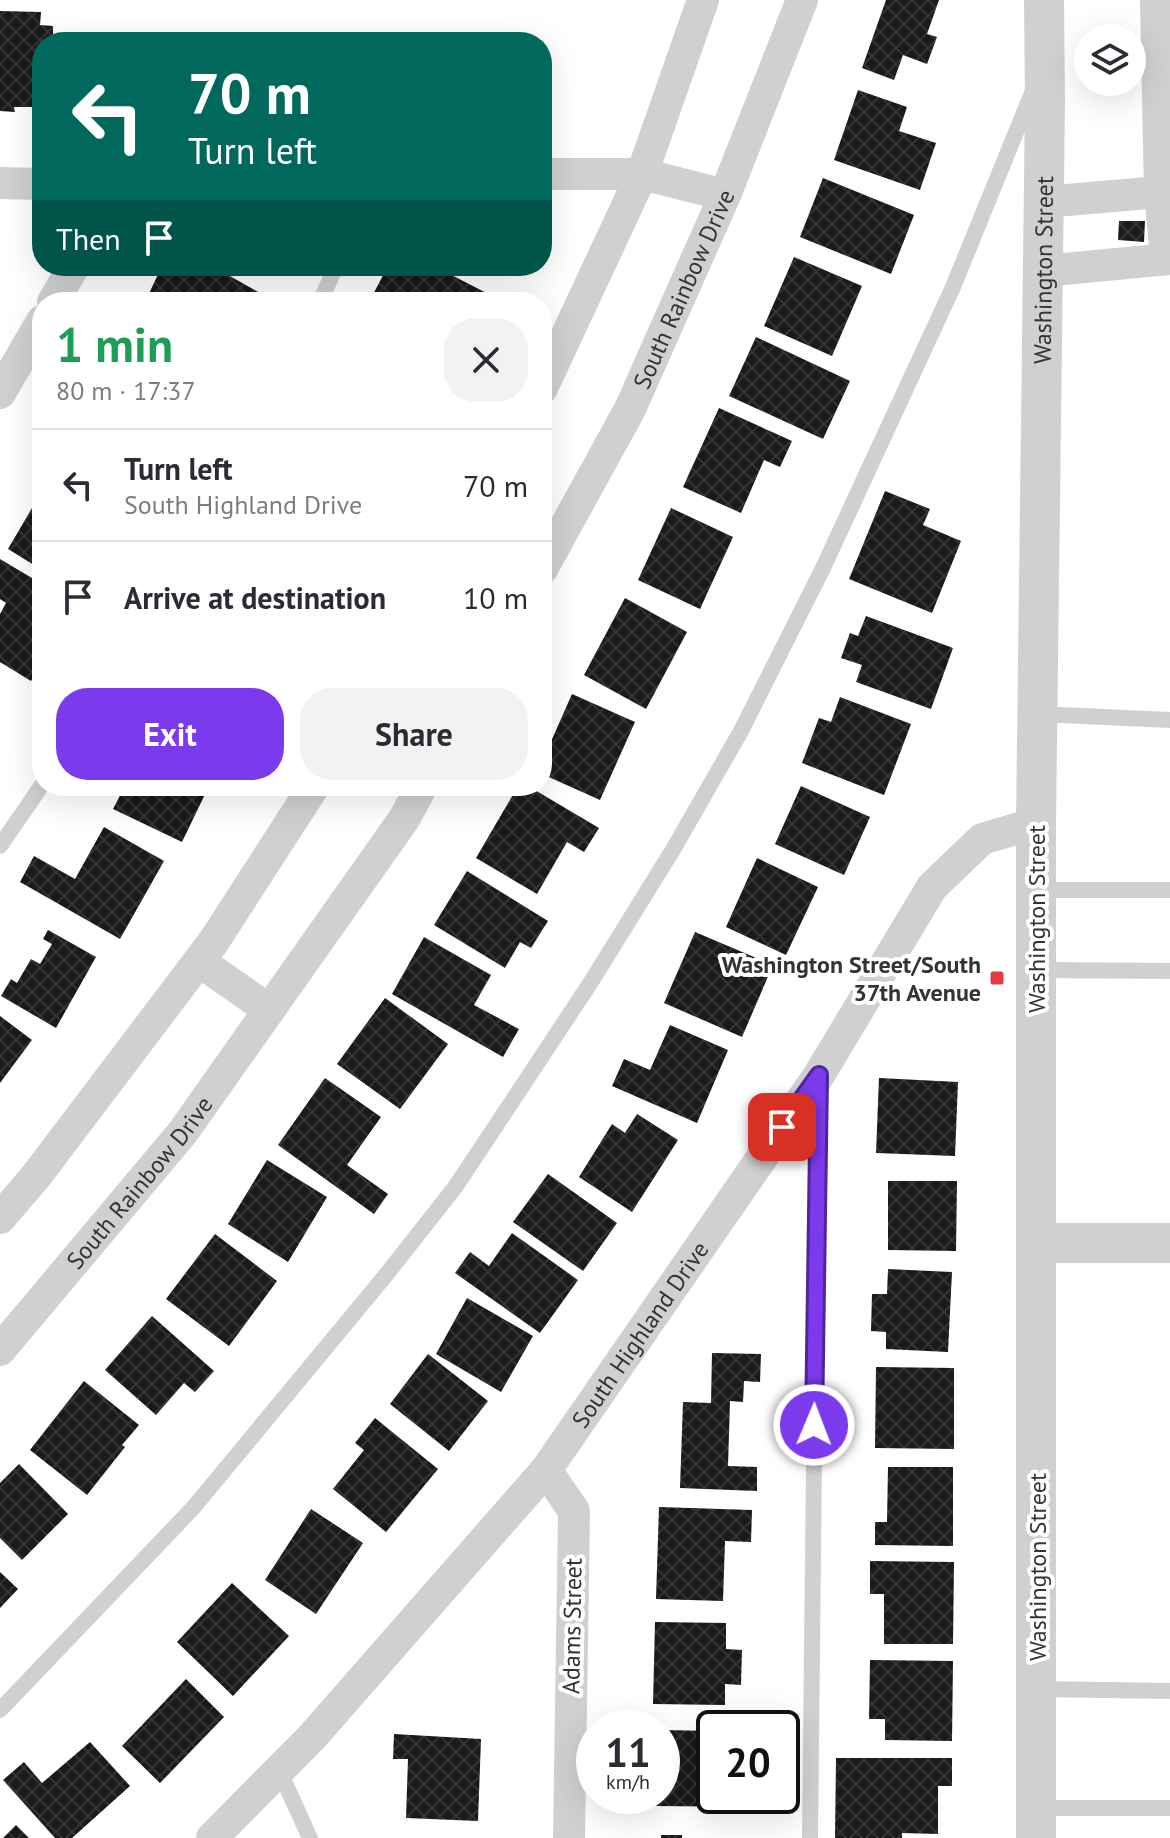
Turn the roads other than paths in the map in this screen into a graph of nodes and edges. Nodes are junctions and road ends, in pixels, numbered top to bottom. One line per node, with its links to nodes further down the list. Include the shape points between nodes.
1 (703, 0): 7 (street)
2 (802, 0): 11 (street, South Rainbow Drive)
3 (1044, 0): 5 (street, Washington Street)
4 (1156, 0): 10 (street)
5 (1045, 62): 12 (street, Washington Street); 41 (lane, via 947,301 816,582 741,731 591,982 456,1186 386,1275 193,1508)
6 (552, 174): 7 (street)
7 (642, 174): 11 (street); 17 (street)
8 (0, 183): 9 (street)
9 (32, 184)
10 (1160, 192): 12 (street); 13 (street)
11 (725, 195): 19 (street, South Rainbow Drive, via 630,409)
12 (1044, 202): 15 (street, Washington Street)
13 (1170, 252)
14 (1170, 259): 15 (street)
15 (1043, 271): 20 (street, Washington Street)
16 (32, 338): 18 (street)
17 (552, 367)
18 (0, 393)
19 (552, 551)
20 (1037, 714): 21 (lane); 25 (street, Washington Street)
21 (1170, 720)
22 (34, 796): 26 (lane)
23 (307, 796): 29 (street)
24 (417, 796): 32 (street, South Rainbow Drive)
25 (1036, 823): 27 (street, Washington Street); 33 (street, South Highland Drive, via 982,839 932,887)
26 (0, 846)
27 (1036, 890): 28 (lane); 30 (street, Washington Street)
28 (1170, 890)
29 (199, 961): 32 (street); 34 (street)
30 (1036, 970): 31 (lane); 35 (street, Washington Street)
31 (1170, 971)
32 (269, 1010): 37 (street, South Rainbow Drive, via 183,1132)
33 (819, 1075): 38 (street, South Highland Drive); 48 (lane)
34 (0, 1218)
35 (1038, 1243): 36 (street); 39 (street, Washington Street)
36 (1170, 1243)
37 (0, 1350)
38 (546, 1470): 42 (street, South Highland Drive); 47 (street, Adams Street, via 574,1511)
39 (1037, 1689): 40 (lane); 44 (street, Washington Street)
40 (1170, 1691)
41 (0, 1710)
42 (279, 1770): 45 (street, South Highland Drive); 46 (lane)
43 (1170, 1808): 44 (lane)
44 (1036, 1823)
45 (212, 1838)
46 (310, 1838)
47 (569, 1838)
48 (810, 1838)

